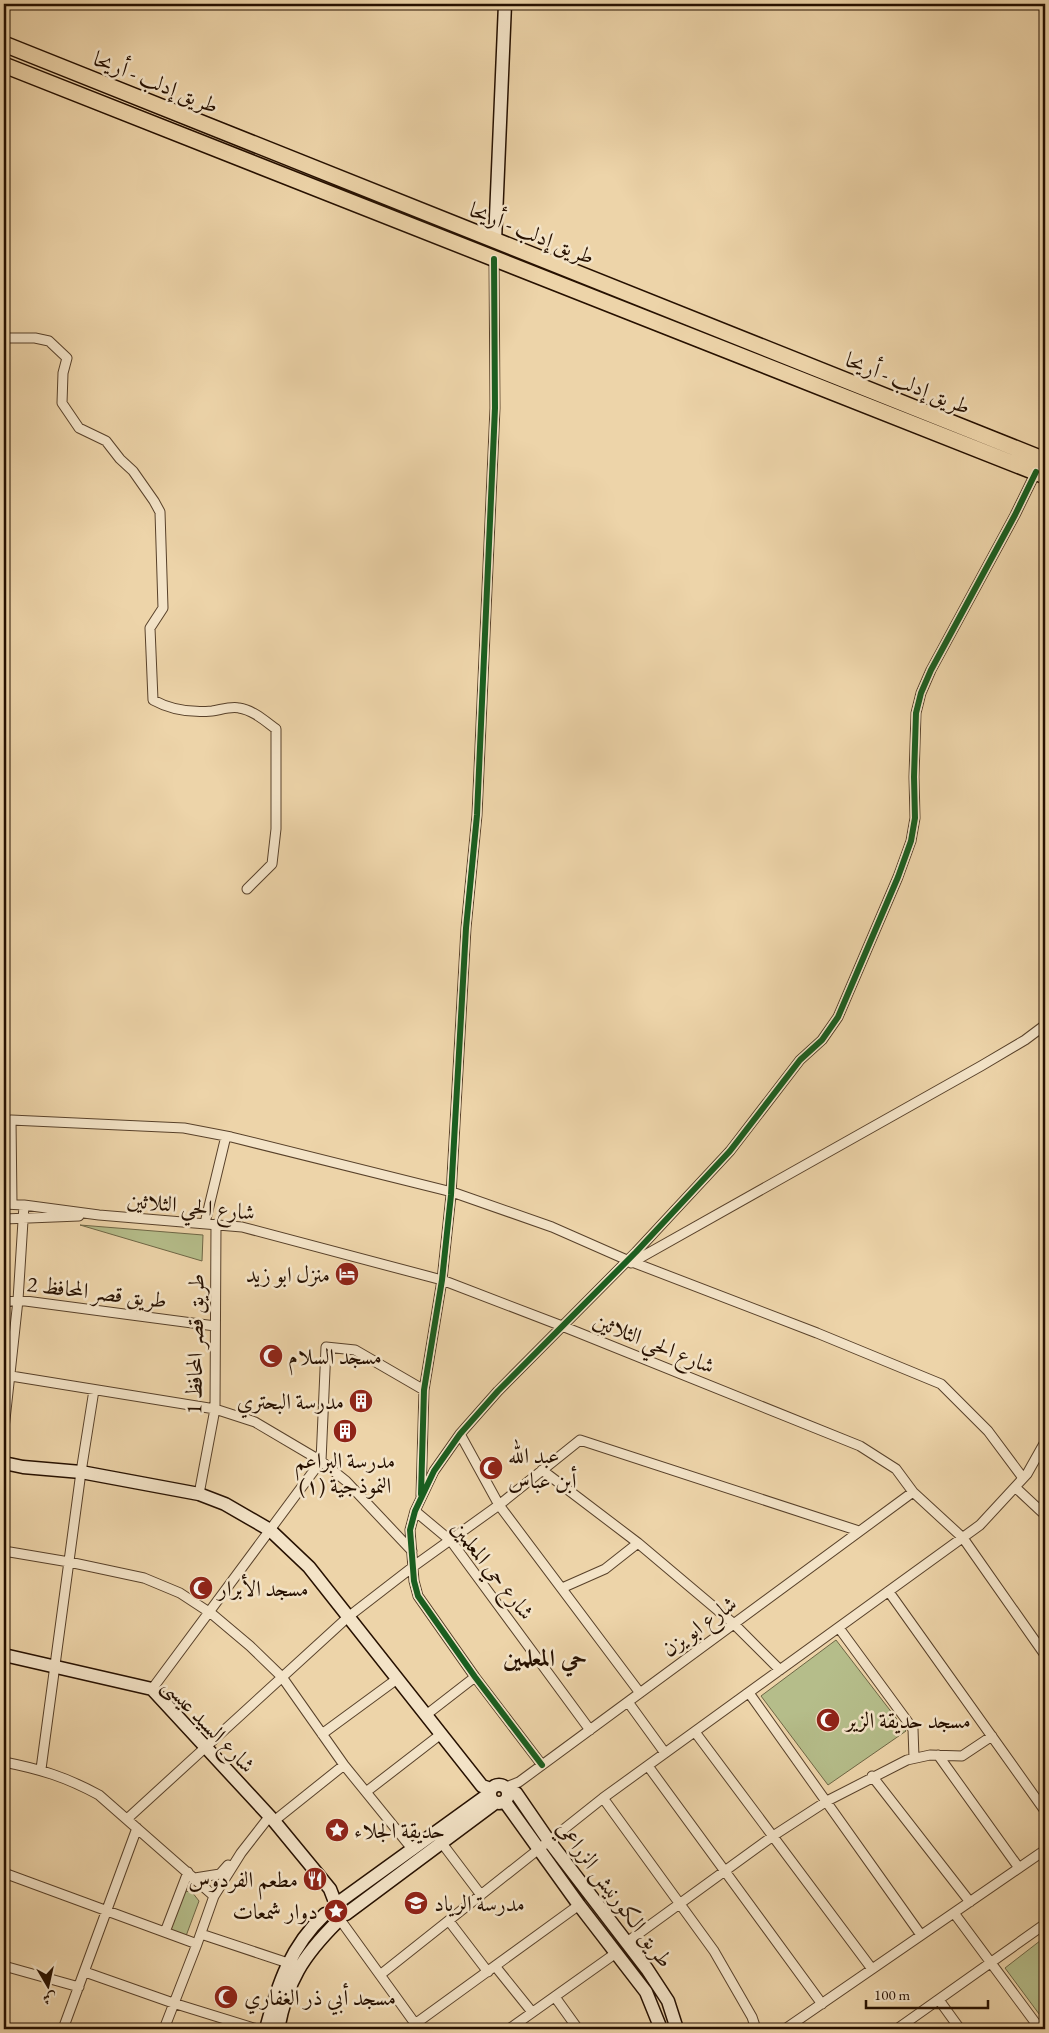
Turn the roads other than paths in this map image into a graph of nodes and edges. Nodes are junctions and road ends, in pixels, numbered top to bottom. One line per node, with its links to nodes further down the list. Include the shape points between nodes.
1 (505, 4): 4 (street)
2 (4, 44): 4 (main road, طريق إدلب - أريحا)
3 (4, 65): 6 (main road, طريق إدلب - أريحا)
4 (495, 241): 5 (main road, طريق إدلب - أريحا)
5 (540, 258): 7 (main road); 9 (main road, طريق إدلب - أريحا)
6 (494, 259): 7 (main road, طريق إدلب - أريحا); 14 (street, via 495,408 477,815 467,919)
7 (533, 274): 10 (main road, طريق إدلب - أريحا)
8 (4, 338): 11 (street, via 49,341 67,358 62,403 79,428 106,441 133,471 160,512 162,608 150,628 153,700 182,710 239,708 260,717 276,729 276,829 272,864)
9 (1045, 460)
10 (1041, 474): 22 (street, via 1016,514 921,693 916,713 915,818 911,841 838,1017 822,1040 800,1060 730,1151)
11 (247, 889)
12 (1045, 1025): 22 (street, via 988,1062)
13 (226, 1136): 14 (street); 15 (street, via 184,1128 11,1120); 20 (street)
14 (452, 1192): 22 (street, via 552,1227); 23 (street)
15 (8, 1204): 16 (street)
16 (24, 1204): 17 (street); 19 (street)
17 (99, 1215): 19 (street); 20 (street, شارع الحي الثلاثين)
18 (4, 1219): 19 (street)
19 (23, 1219): 24 (street)
20 (205, 1223): 21 (street, شارع الحي الثلاثين)
21 (216, 1224): 23 (street, شارع الحي الثلاثين, via 242,1227); 26 (street, طريق قصر المحافظ 1)
22 (630, 1261): 27 (street); 39 (street, via 941,1384 988,1431)
23 (442, 1280): 27 (street, شارع الحي الثلاثين); 30 (street)
24 (18, 1300): 25 (street, طريق قصر المحافظ 2); 26 (street, طريق قصر المحافظ 2); 28 (street)
25 (4, 1302)
26 (215, 1326): 31 (street, طريق قصر المحافظ 1)
27 (562, 1326): 33 (street); 41 (street, شارع الحي الثلاثين, via 860,1446 896,1469)
28 (7, 1376): 29 (street); 32 (street)
29 (94, 1390): 31 (street); 38 (street)
30 (424, 1390): 35 (street, via 355,1350 326,1347); 43 (street)
31 (215, 1409): 35 (street, via 255,1422); 42 (street, طريق قصر المحافظ 1)
32 (4, 1429)
33 (460, 1434): 43 (street, via 434,1471); 44 (street)
34 (1045, 1442): 39 (street)
35 (320, 1461): 47 (street); 53 (street, via 366,1500)
36 (4, 1462): 38 (street, via 23,1467)
37 (542, 1470): 44 (street); 48 (street, via 580,1440); 51 (street)
38 (81, 1472): 42 (street); 54 (street)
39 (1024, 1478): 40 (street)
40 (1015, 1487): 46 (street); 49 (street)
41 (913, 1492): 48 (street, شارع ابو يزن); 49 (street, شارع الحي الثلاثين)
42 (199, 1494): 47 (street, via 225,1504)
43 (421, 1499): 45 (street)
44 (499, 1505): 50 (street); 56 (street)
45 (415, 1511): 50 (street, شارع حي المعلمين); 53 (street, via 410,1530)
46 (1045, 1515)
47 (270, 1530): 58 (street); 59 (street, via 309,1567)
48 (859, 1531): 60 (street, شارع ابو يزن)
49 (963, 1538): 57 (street); 62 (street, شارع الحي الثلاثين)
50 (451, 1541): 55 (street); 74 (street, شارع حي المعلمين)
51 (638, 1543): 56 (street, via 605,1569); 60 (street)
52 (4, 1551): 54 (street)
53 (412, 1551): 55 (street)
54 (69, 1562): 58 (street, via 144,1578 180,1593); 64 (street)
55 (414, 1566): 59 (street); 67 (street, via 418,1596)
56 (562, 1588): 70 (street)
57 (889, 1592): 61 (street); 78 (street)
58 (208, 1611): 66 (street); 69 (street)
59 (348, 1617): 66 (street); 68 (street)
60 (734, 1624): 65 (street); 70 (street, شارع ابو يزن)
61 (839, 1628): 65 (street); 82 (street, via 913,1728)
62 (1045, 1654)
63 (4, 1655): 64 (street, شارع السيد عيسى)
64 (55, 1666): 69 (street, شارع السيد عيسى); 87 (street)
65 (780, 1670): 71 (street)
66 (282, 1677): 76 (street); 79 (street)
67 (475, 1677): 73 (street); 85 (street)
68 (397, 1679): 73 (street); 76 (street)
69 (152, 1689): 79 (street, شارع السيد عيسى)
70 (640, 1693): 72 (street, شارع ابو يزن)
71 (749, 1693): 75 (street); 92 (street)
72 (628, 1702): 74 (street, شارع ابو يزن); 80 (street)
73 (426, 1715): 77 (street)
74 (590, 1730): 85 (street, شارع ابو يزن)
75 (695, 1732): 80 (street); 97 (street)
76 (322, 1734): 84 (street)
77 (441, 1734): 89 (street); 90 (street, via 482,1786)
78 (992, 1736): 81 (street, via 962,1756); 93 (street)
79 (205, 1747): 94 (street); 95 (street, شارع السيد عيسى)
80 (665, 1753): 86 (street)
81 (938, 1755): 82 (street); 104 (street)
82 (914, 1758): 88 (street)
83 (4, 1762): 87 (street)
84 (344, 1765): 89 (street); 95 (street)
85 (542, 1765): 90 (street, شارع ابو يزن)
86 (648, 1766): 91 (street); 105 (street)
87 (41, 1769): 94 (street, via 99,1795)
88 (872, 1776): 92 (street); 111 (street)
89 (366, 1792): 100 (street)
90 (499, 1795): 98 (street, طريق الكورنيش الزراعي, via 516,1793); 99 (street); 100 (street); 101 (street)
91 (603, 1798): 98 (street); 112 (street)
92 (827, 1801): 97 (street); 122 (street)
93 (1045, 1811)
94 (126, 1819): 96 (street)
95 (272, 1819): 103 (street); 110 (street, شارع السيد عيسى, via 330,1889)
96 (137, 1828): 107 (street); 114 (street)
97 (773, 1836): 105 (street); 130 (street)
98 (549, 1841): 101 (street); 123 (street, طريق الكورنيش الزراعي)
99 (441, 1842): 109 (street); 117 (street)
100 (413, 1850): 110 (street)
101 (539, 1850): 109 (street); 113 (street)
102 (1045, 1850): 104 (street)
103 (241, 1853): 107 (street, via 220,1874); 108 (street)
104 (1019, 1868): 111 (street)
105 (725, 1871): 112 (street); 138 (street)
106 (4, 1873): 114 (street)
107 (191, 1875): 108 (street); 120 (street)
108 (214, 1896): 121 (street)
109 (481, 1896): 118 (street)
110 (337, 1902): 116 (street, via 327,1907); 117 (street, via 344,1906)
111 (970, 1902): 115 (street)
112 (680, 1903): 123 (street); 150 (street, via 714,1951)
113 (579, 1905): 125 (street); 129 (street)
114 (107, 1911): 120 (street); 131 (street)
115 (954, 1913): 122 (street); 126 (street)
116 (325, 1914): 117 (street, via 329,1920); 127 (street, via 310,1928)
117 (341, 1919): 133 (street); 145 (street, via 315,1944 296,1972 282,2008)
118 (449, 1921): 132 (street); 133 (street)
119 (1045, 1924): 126 (street)
120 (165, 1932): 124 (street)
121 (201, 1934): 124 (street); 127 (street)
122 (921, 1935): 130 (street)
123 (627, 1942): 149 (street, طريق الكورنيش الزراعي, via 668,2001)
124 (197, 1944): 137 (street)
125 (616, 1953): 135 (street); 148 (street, via 646,1992)
126 (992, 1962): 136 (street); 154 (street)
127 (288, 1963): 144 (street, via 277,1987)
128 (4, 1966): 134 (street)
129 (495, 1966): 132 (street); 139 (street)
130 (872, 1969): 138 (street)
131 (85, 1972): 134 (street); 137 (street)
132 (488, 1972): 140 (street)
133 (380, 1975): 140 (street)
134 (79, 1987): 141 (street)
135 (555, 1997): 139 (street); 147 (street)
136 (939, 2000): 152 (street); 153 (street)
137 (173, 2003): 142 (street); 143 (street)
138 (822, 2004): 151 (street)
139 (532, 2012): 146 (street)
140 (417, 2026)
141 (66, 2029)
142 (164, 2029)
143 (257, 2029)
144 (266, 2029)
145 (278, 2029)
146 (509, 2029)
147 (578, 2029)
148 (661, 2029)
149 (677, 2029)
150 (756, 2029)
151 (785, 2029)
152 (897, 2029)
153 (960, 2029)
154 (1040, 2029)

